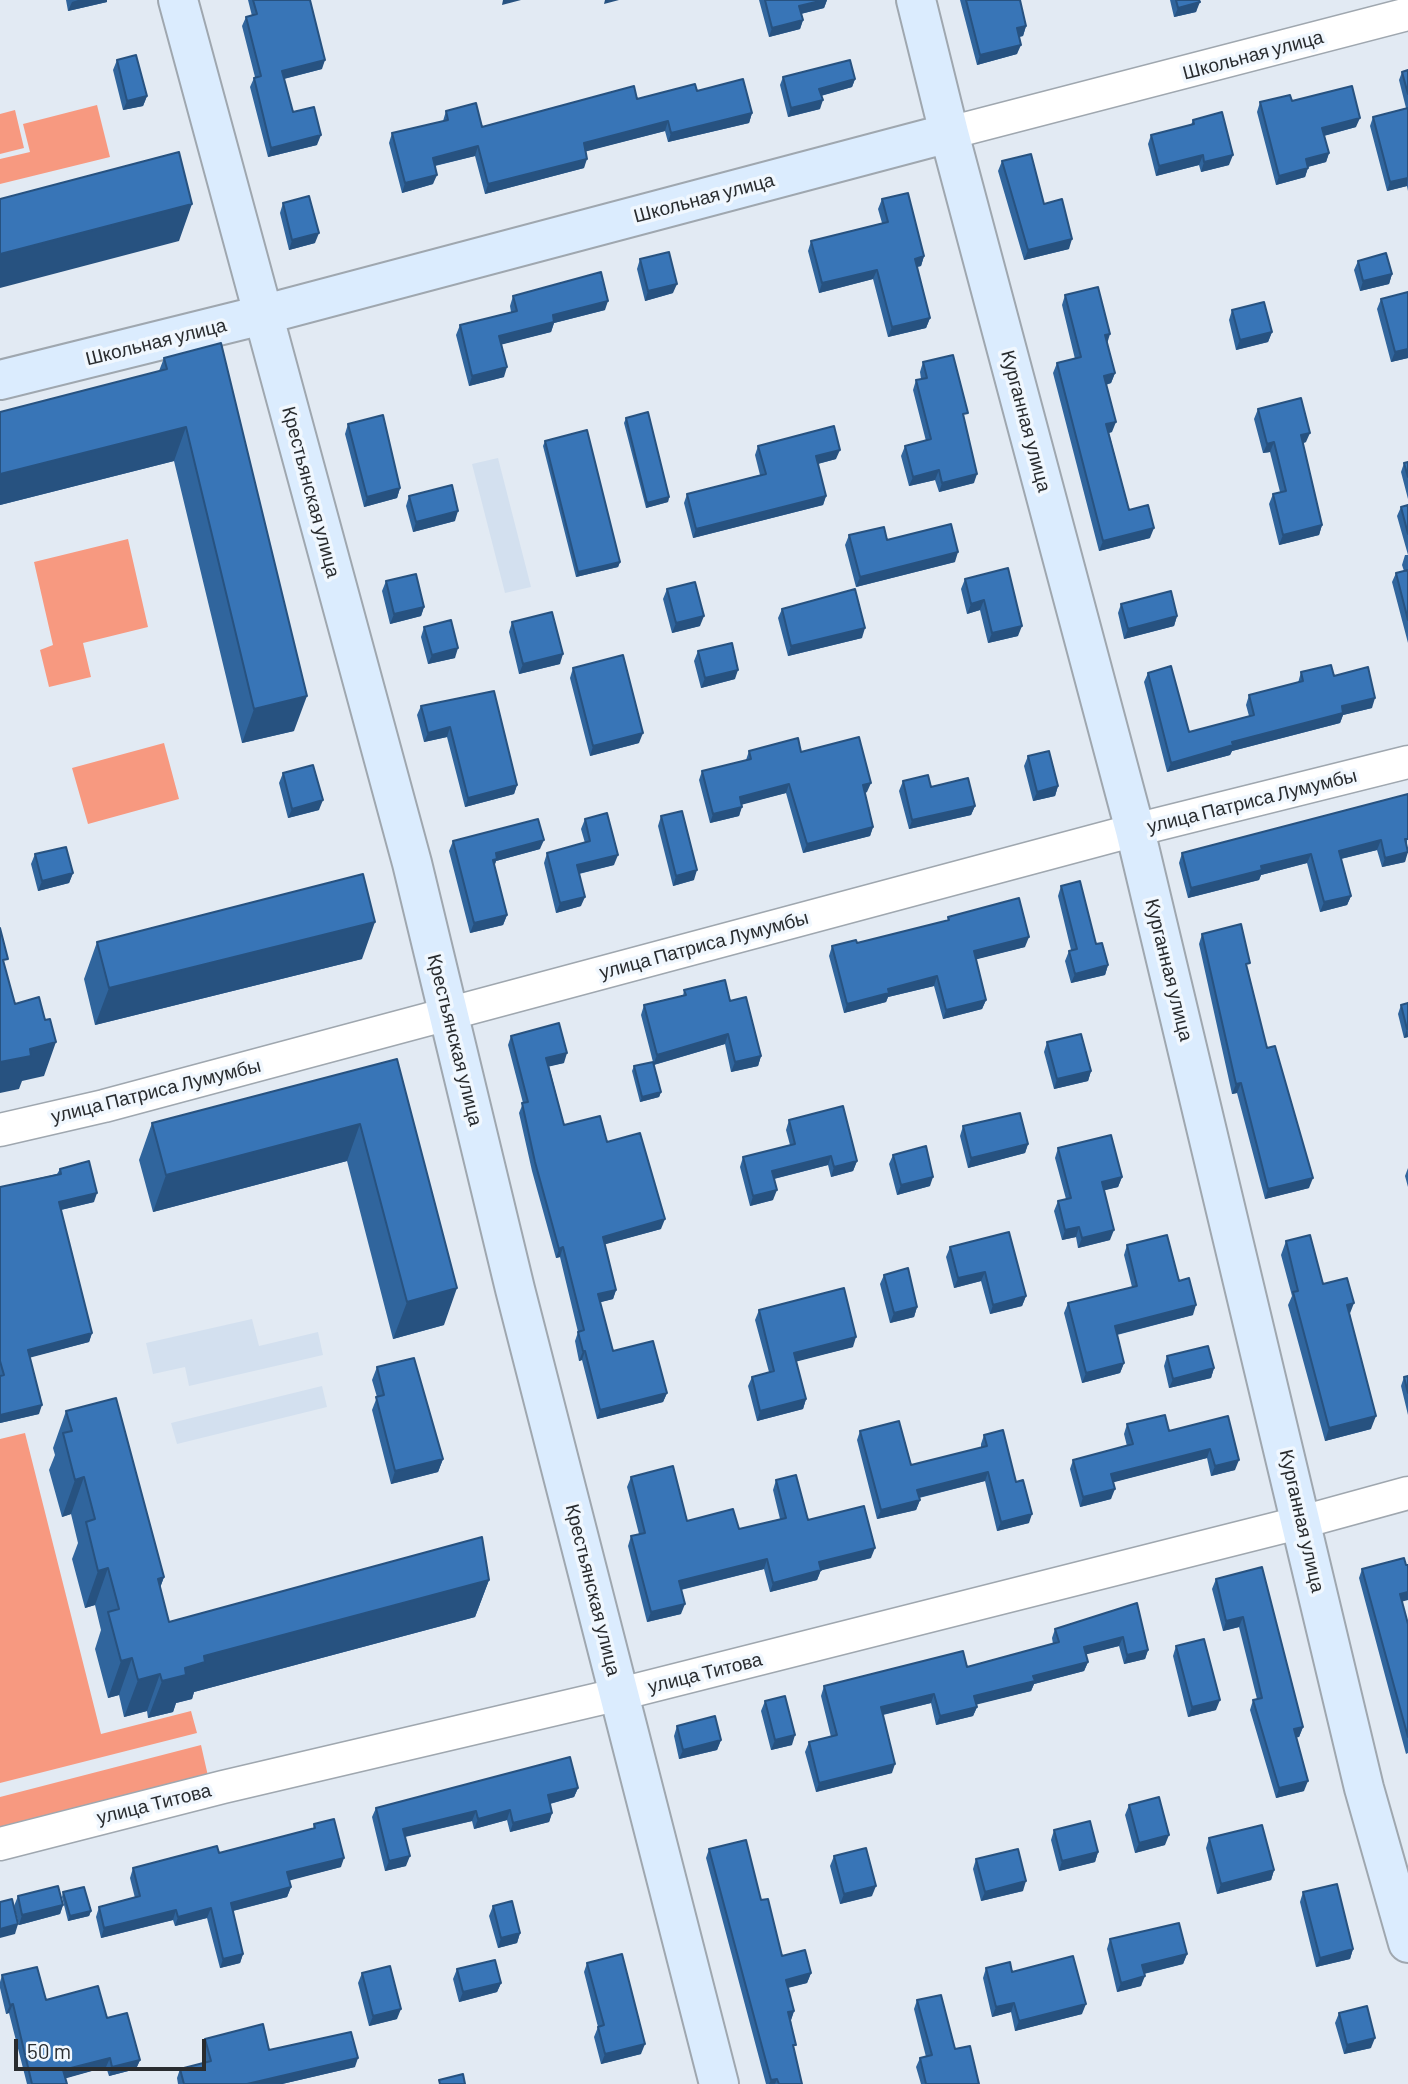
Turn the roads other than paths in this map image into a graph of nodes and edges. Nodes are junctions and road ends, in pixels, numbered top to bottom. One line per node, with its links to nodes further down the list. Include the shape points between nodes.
1 (178, 0): 5 (street, Крестьянская улица)
2 (916, 0): 4 (street, Курганная улица)
3 (1408, 14): 4 (street, Школьная улица)
4 (949, 133): 5 (street, Школьная улица); 8 (street, Курганная улица)
5 (262, 315): 6 (street, Школьная улица); 9 (street, Крестьянская улица)
6 (0, 380)
7 (1408, 762): 8 (street, улица Патриса Лумумбы)
8 (1135, 830): 9 (street, улица Патриса Лумумбы); 12 (street, Курганная улица)
9 (449, 1015): 10 (street, улица Патриса Лумумбы); 13 (street, Крестьянская улица)
10 (0, 1130)
11 (1408, 1493): 12 (street, улица Титова)
12 (1302, 1522): 13 (street, улица Титова); 15 (street, Курганная улица, via 1364,1788)
13 (620, 1694): 14 (street, улица Титова); 16 (street, Крестьянская улица)
14 (0, 1844)
15 (1408, 1943)
16 (719, 2084)

